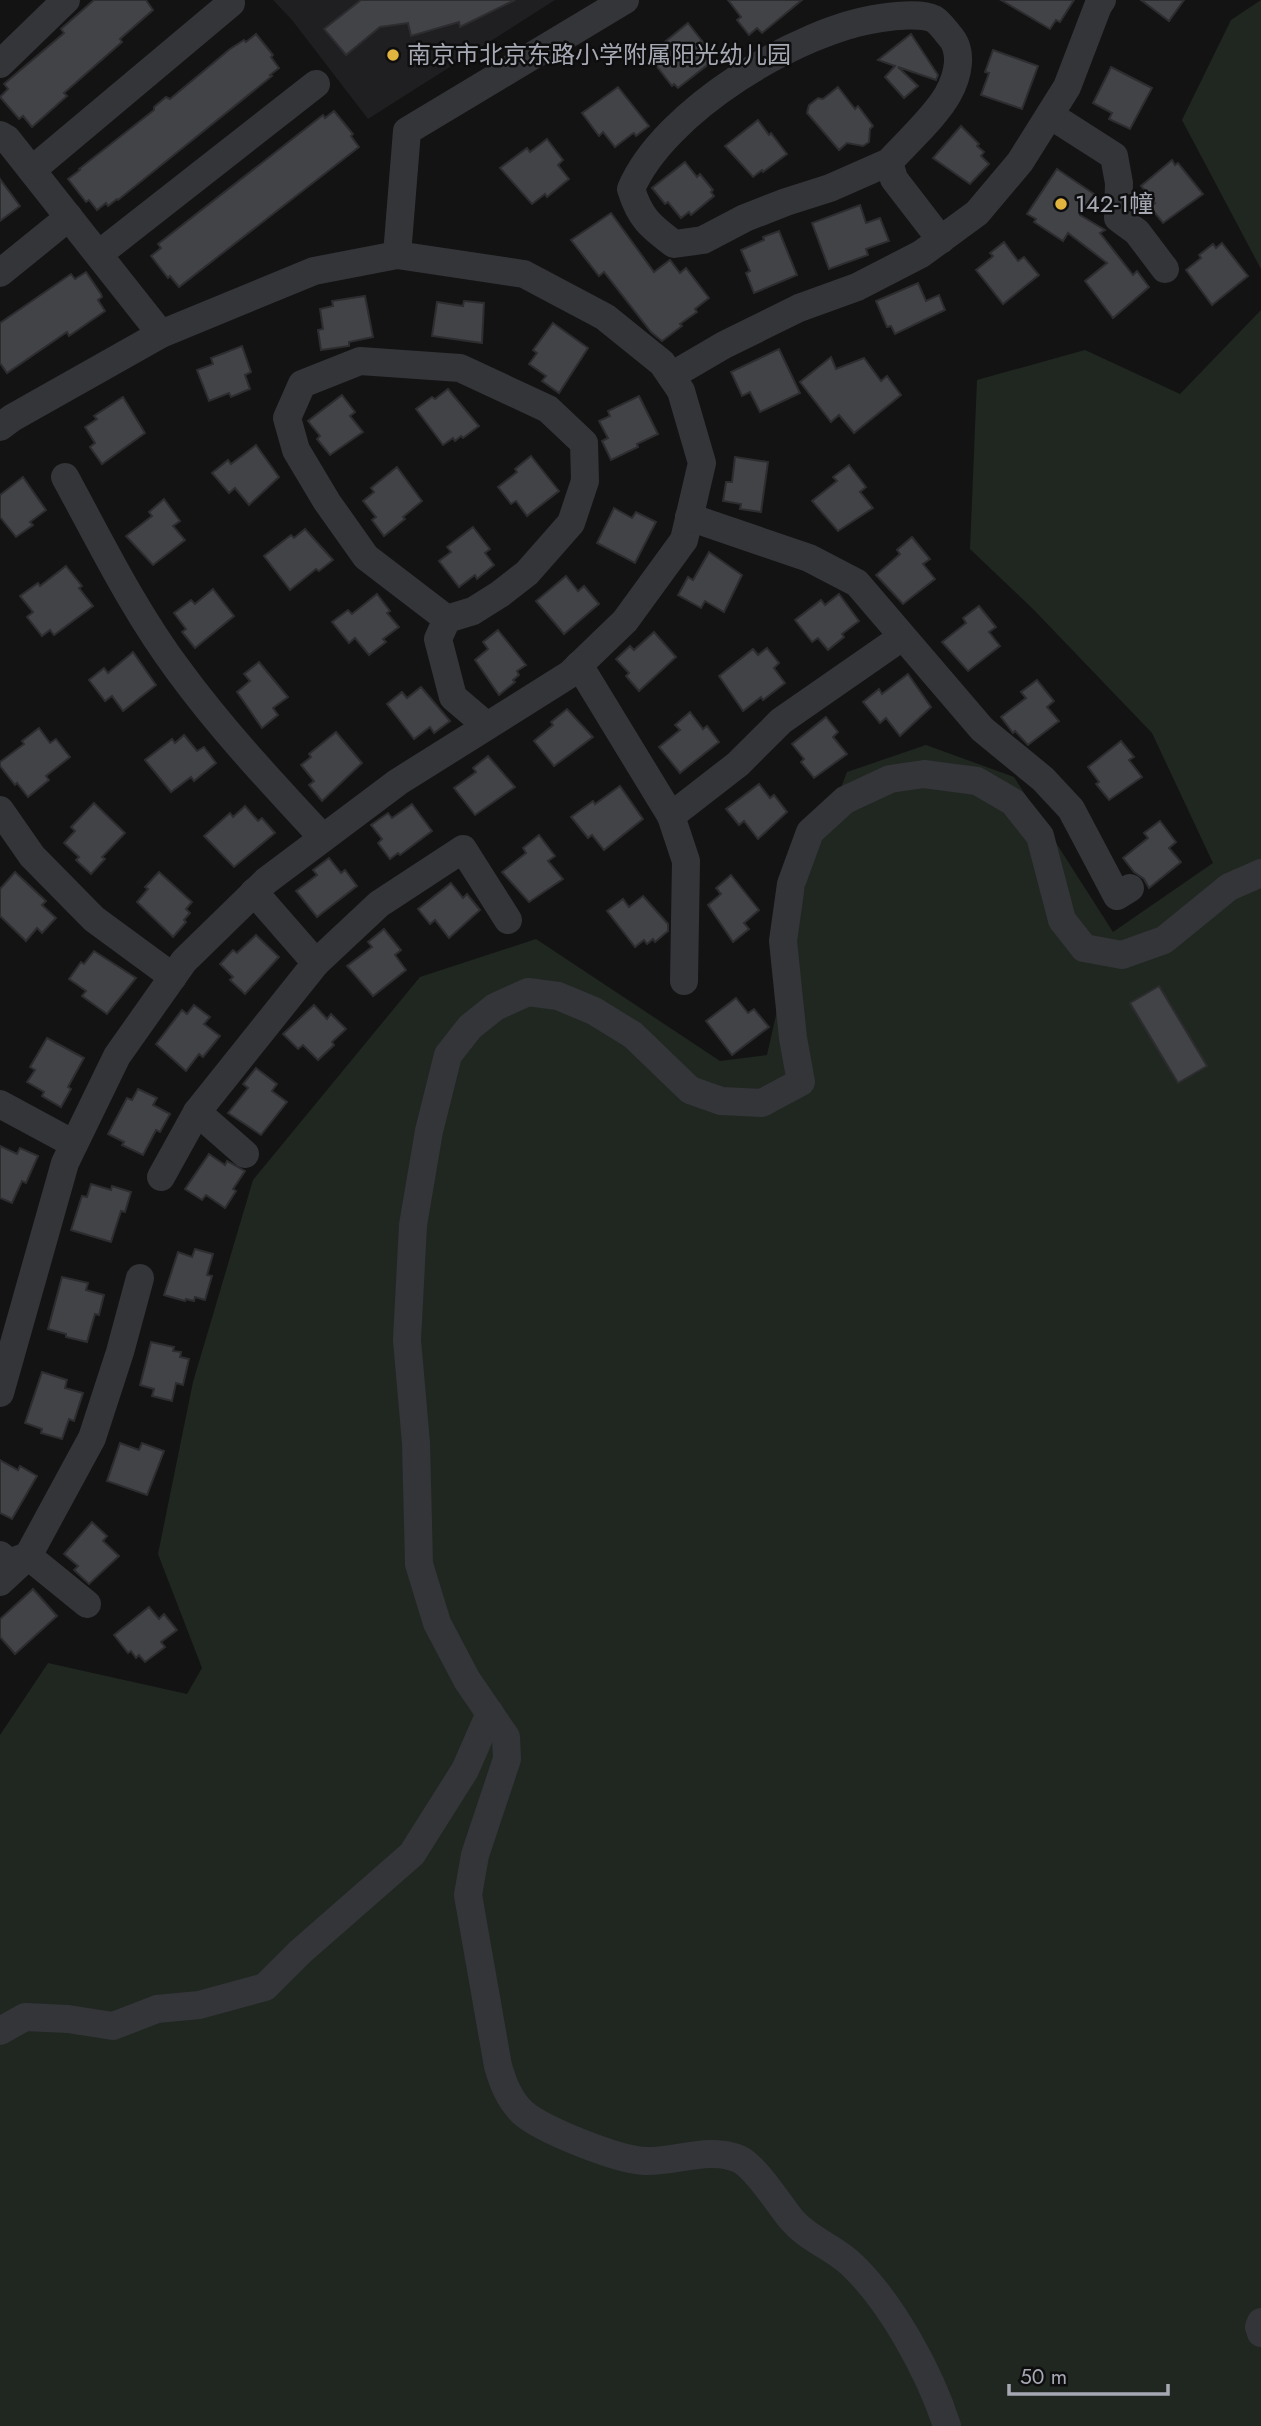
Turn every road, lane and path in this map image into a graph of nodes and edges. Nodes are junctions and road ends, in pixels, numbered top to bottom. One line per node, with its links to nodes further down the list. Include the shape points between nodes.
1 (66, 0): 5 (street)
2 (625, 0): 14 (street, via 407,131)
3 (1102, 0): 7 (street, via 1067,88)
4 (231, 3): 10 (street)
5 (0, 64)
6 (316, 85): 13 (street)
7 (1050, 115): 12 (street, via 1020,162 977,214); 15 (street, via 1114,156 1118,218 1137,232)
8 (0, 135): 10 (street)
9 (889, 162): 9 (street, via 947,95 960,64 952,38 933,19 900,15 864,20 793,46 752,69 670,134 639,169 631,189 647,224 674,244 703,240 745,218); 12 (street, via 894,179)
10 (32, 170): 11 (street)
11 (69, 217): 13 (street); 16 (street)
12 (942, 240): 18 (street, via 858,287 799,308)
13 (99, 254): 17 (street)
14 (397, 255): 17 (street, via 314,271); 18 (street, via 524,274 605,317 662,363)
15 (1165, 269)
16 (0, 274)
17 (161, 334): 19 (street)
18 (671, 376): 21 (street, via 681,391 702,463)
19 (0, 428)
20 (65, 477): 28 (street, via 137,608 179,671 247,756)
21 (689, 517): 23 (street, via 809,558 856,583); 24 (street, via 684,540 625,621)
22 (447, 619): 22 (street, via 473,611 500,594 527,573 571,523 585,481 584,443 548,409 460,368 360,361 302,384 287,418 296,450 327,502 366,557); 25 (street, via 438,639 453,697)
23 (902, 637): 27 (street, via 781,721 738,764); 30 (street, via 982,729 1043,779 1071,809 1116,896)
24 (579, 665): 25 (street); 27 (street)
25 (487, 726): 28 (street, via 398,782)
26 (0, 810): 34 (street, via 32,856 94,919)
27 (671, 816): 35 (street, via 686,861)
28 (323, 838): 31 (street)
29 (1261, 873): 47 (street, via 1229,887 1164,940 1122,955 1084,947 1062,920 1040,836 1013,802 977,780 924,774 890,779 845,800 810,832 791,884 783,941 801,1082 762,1103 721,1101 691,1090 633,1035 558,996 528,992 495,1007 470,1027 448,1055 429,1131 413,1225 407,1340 419,1564 437,1623)
30 (1130, 888)
31 (254, 892): 33 (street); 34 (street)
32 (508, 920): 33 (street, via 463,849 379,904)
33 (316, 963): 37 (street)
34 (173, 977): 38 (street, via 117,1056)
35 (684, 981)
36 (0, 1104): 38 (street)
37 (197, 1112): 39 (street); 40 (street)
38 (74, 1144): 42 (street)
39 (245, 1154)
40 (161, 1177)
41 (140, 1278): 44 (street, via 92,1438)
42 (0, 1392)
43 (0, 1555): 44 (street, via 9,1563)
44 (28, 1556): 45 (street); 46 (street)
45 (0, 1582)
46 (87, 1604)
47 (489, 1713): 48 (street, via 465,1770 412,1854 265,1987 199,2005 157,2009 113,2026 25,2017); 51 (street, via 506,1737 507,1759 475,1855 468,1895 505,2090 541,2126 617,2155 643,2161 724,2153 743,2161 792,2221 849,2262 876,2292 936,2391)
48 (0, 2031)
49 (1261, 2322): 50 (street)
50 (1261, 2333)
51 (947, 2426)

